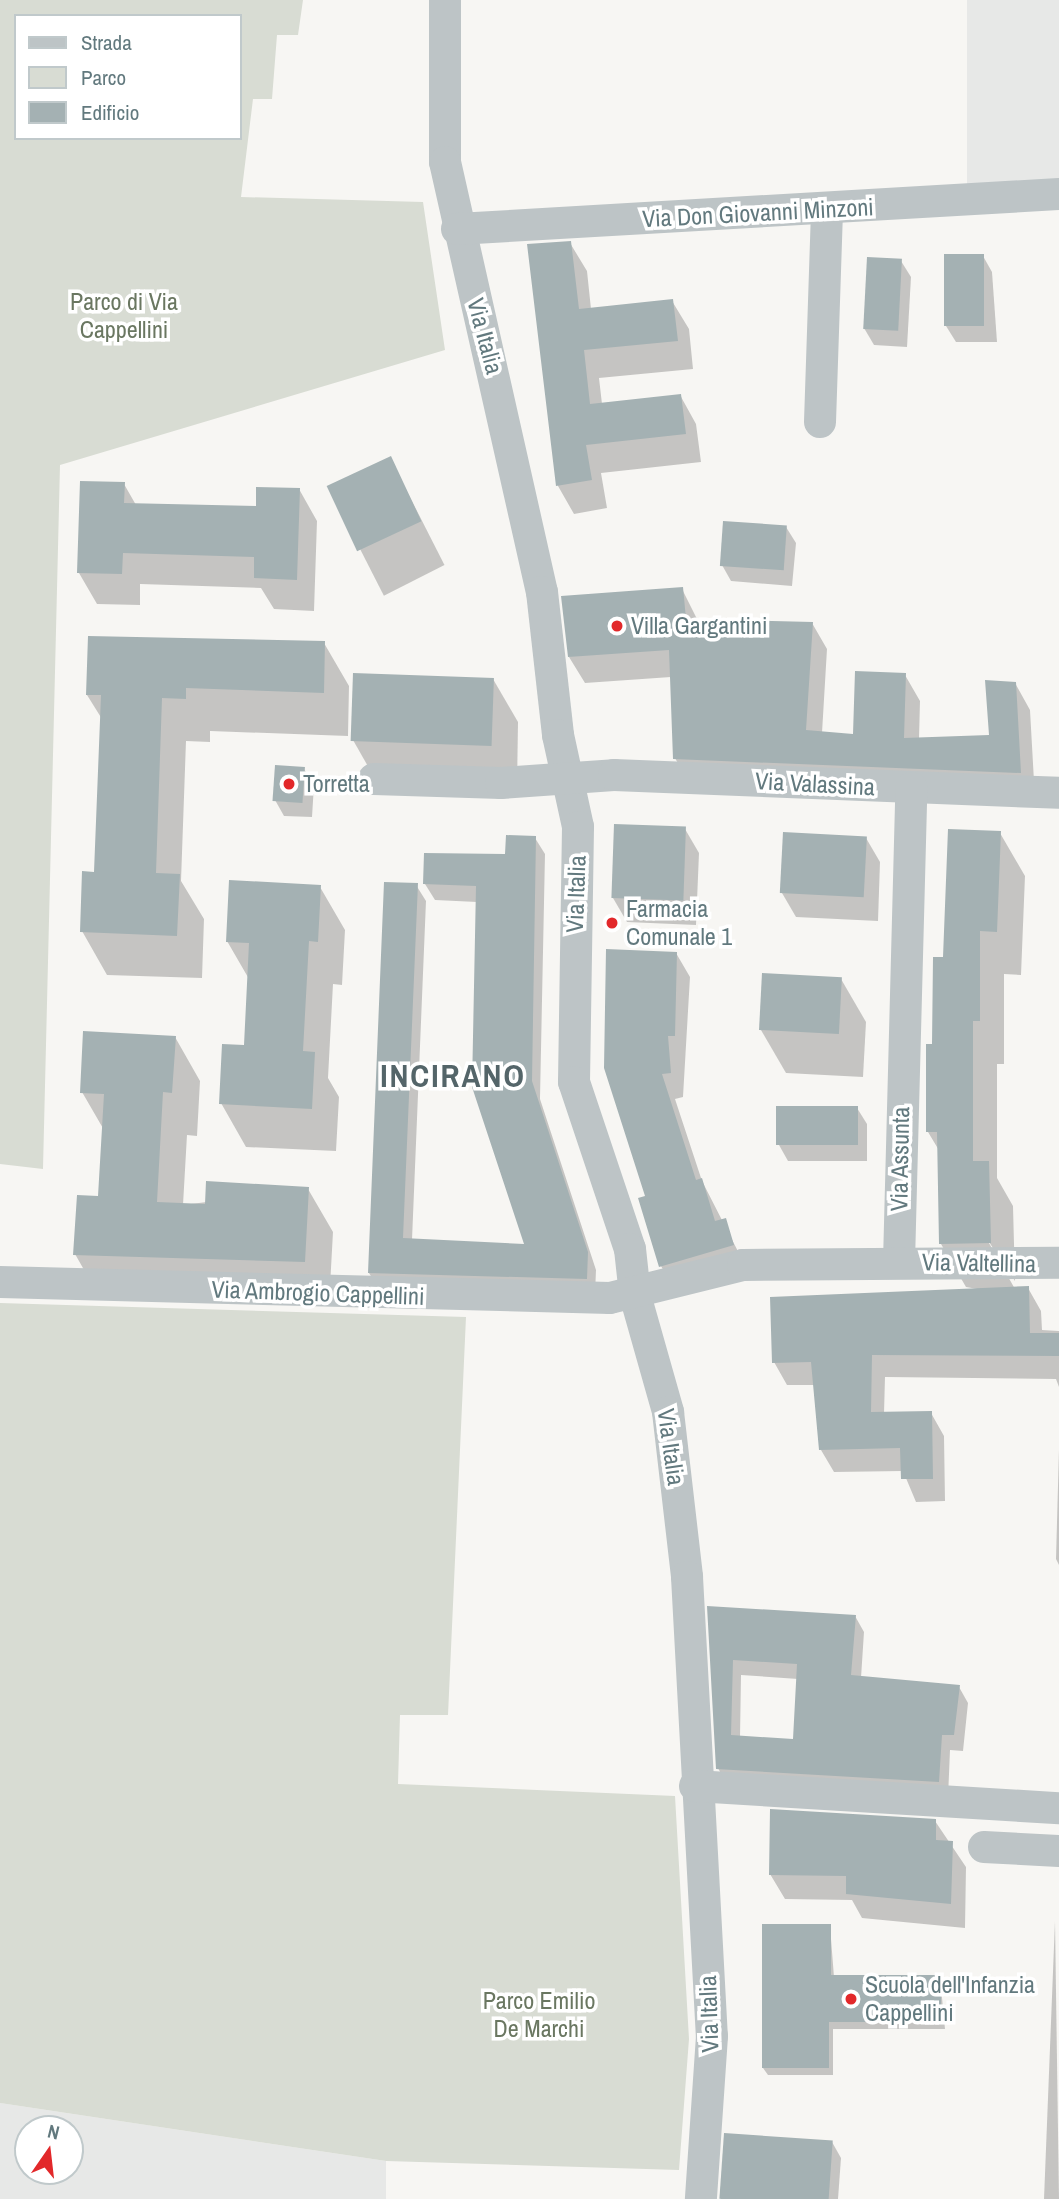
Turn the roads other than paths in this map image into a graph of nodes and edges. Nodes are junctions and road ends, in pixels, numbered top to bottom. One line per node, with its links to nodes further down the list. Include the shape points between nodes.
1 (445, 0): 4 (street, Via Italia, via 445,162)
2 (1059, 194): 3 (street, Via Don Giovanni Minzoni)
3 (827, 209): 4 (street, Via Don Giovanni Minzoni); 5 (street)
4 (457, 229): 6 (street, Via Italia, via 507,420 542,592 558,735)
5 (820, 422)
6 (571, 778): 7 (street, Via Valassina, via 501,783); 8 (street, Via Valassina); 13 (street, Via Italia, via 578,827 574,1082 630,1249)
7 (374, 779)
8 (911, 788): 9 (street, Via Valassina); 10 (street, Via Assunta)
9 (1059, 793)
10 (899, 1262): 11 (street, Via Valtellina); 13 (street, via 743,1265)
11 (1059, 1264)
12 (0, 1282): 13 (street, Via Ambrogio Cappellini, via 483,1298)
13 (635, 1295): 14 (street, Via Italia, via 668,1412 687,1577)
14 (695, 1786): 15 (street); 18 (street, Via Italia, via 712,2036)
15 (1059, 1808)
16 (984, 1847): 17 (street)
17 (1059, 1851)
18 (701, 2199)

